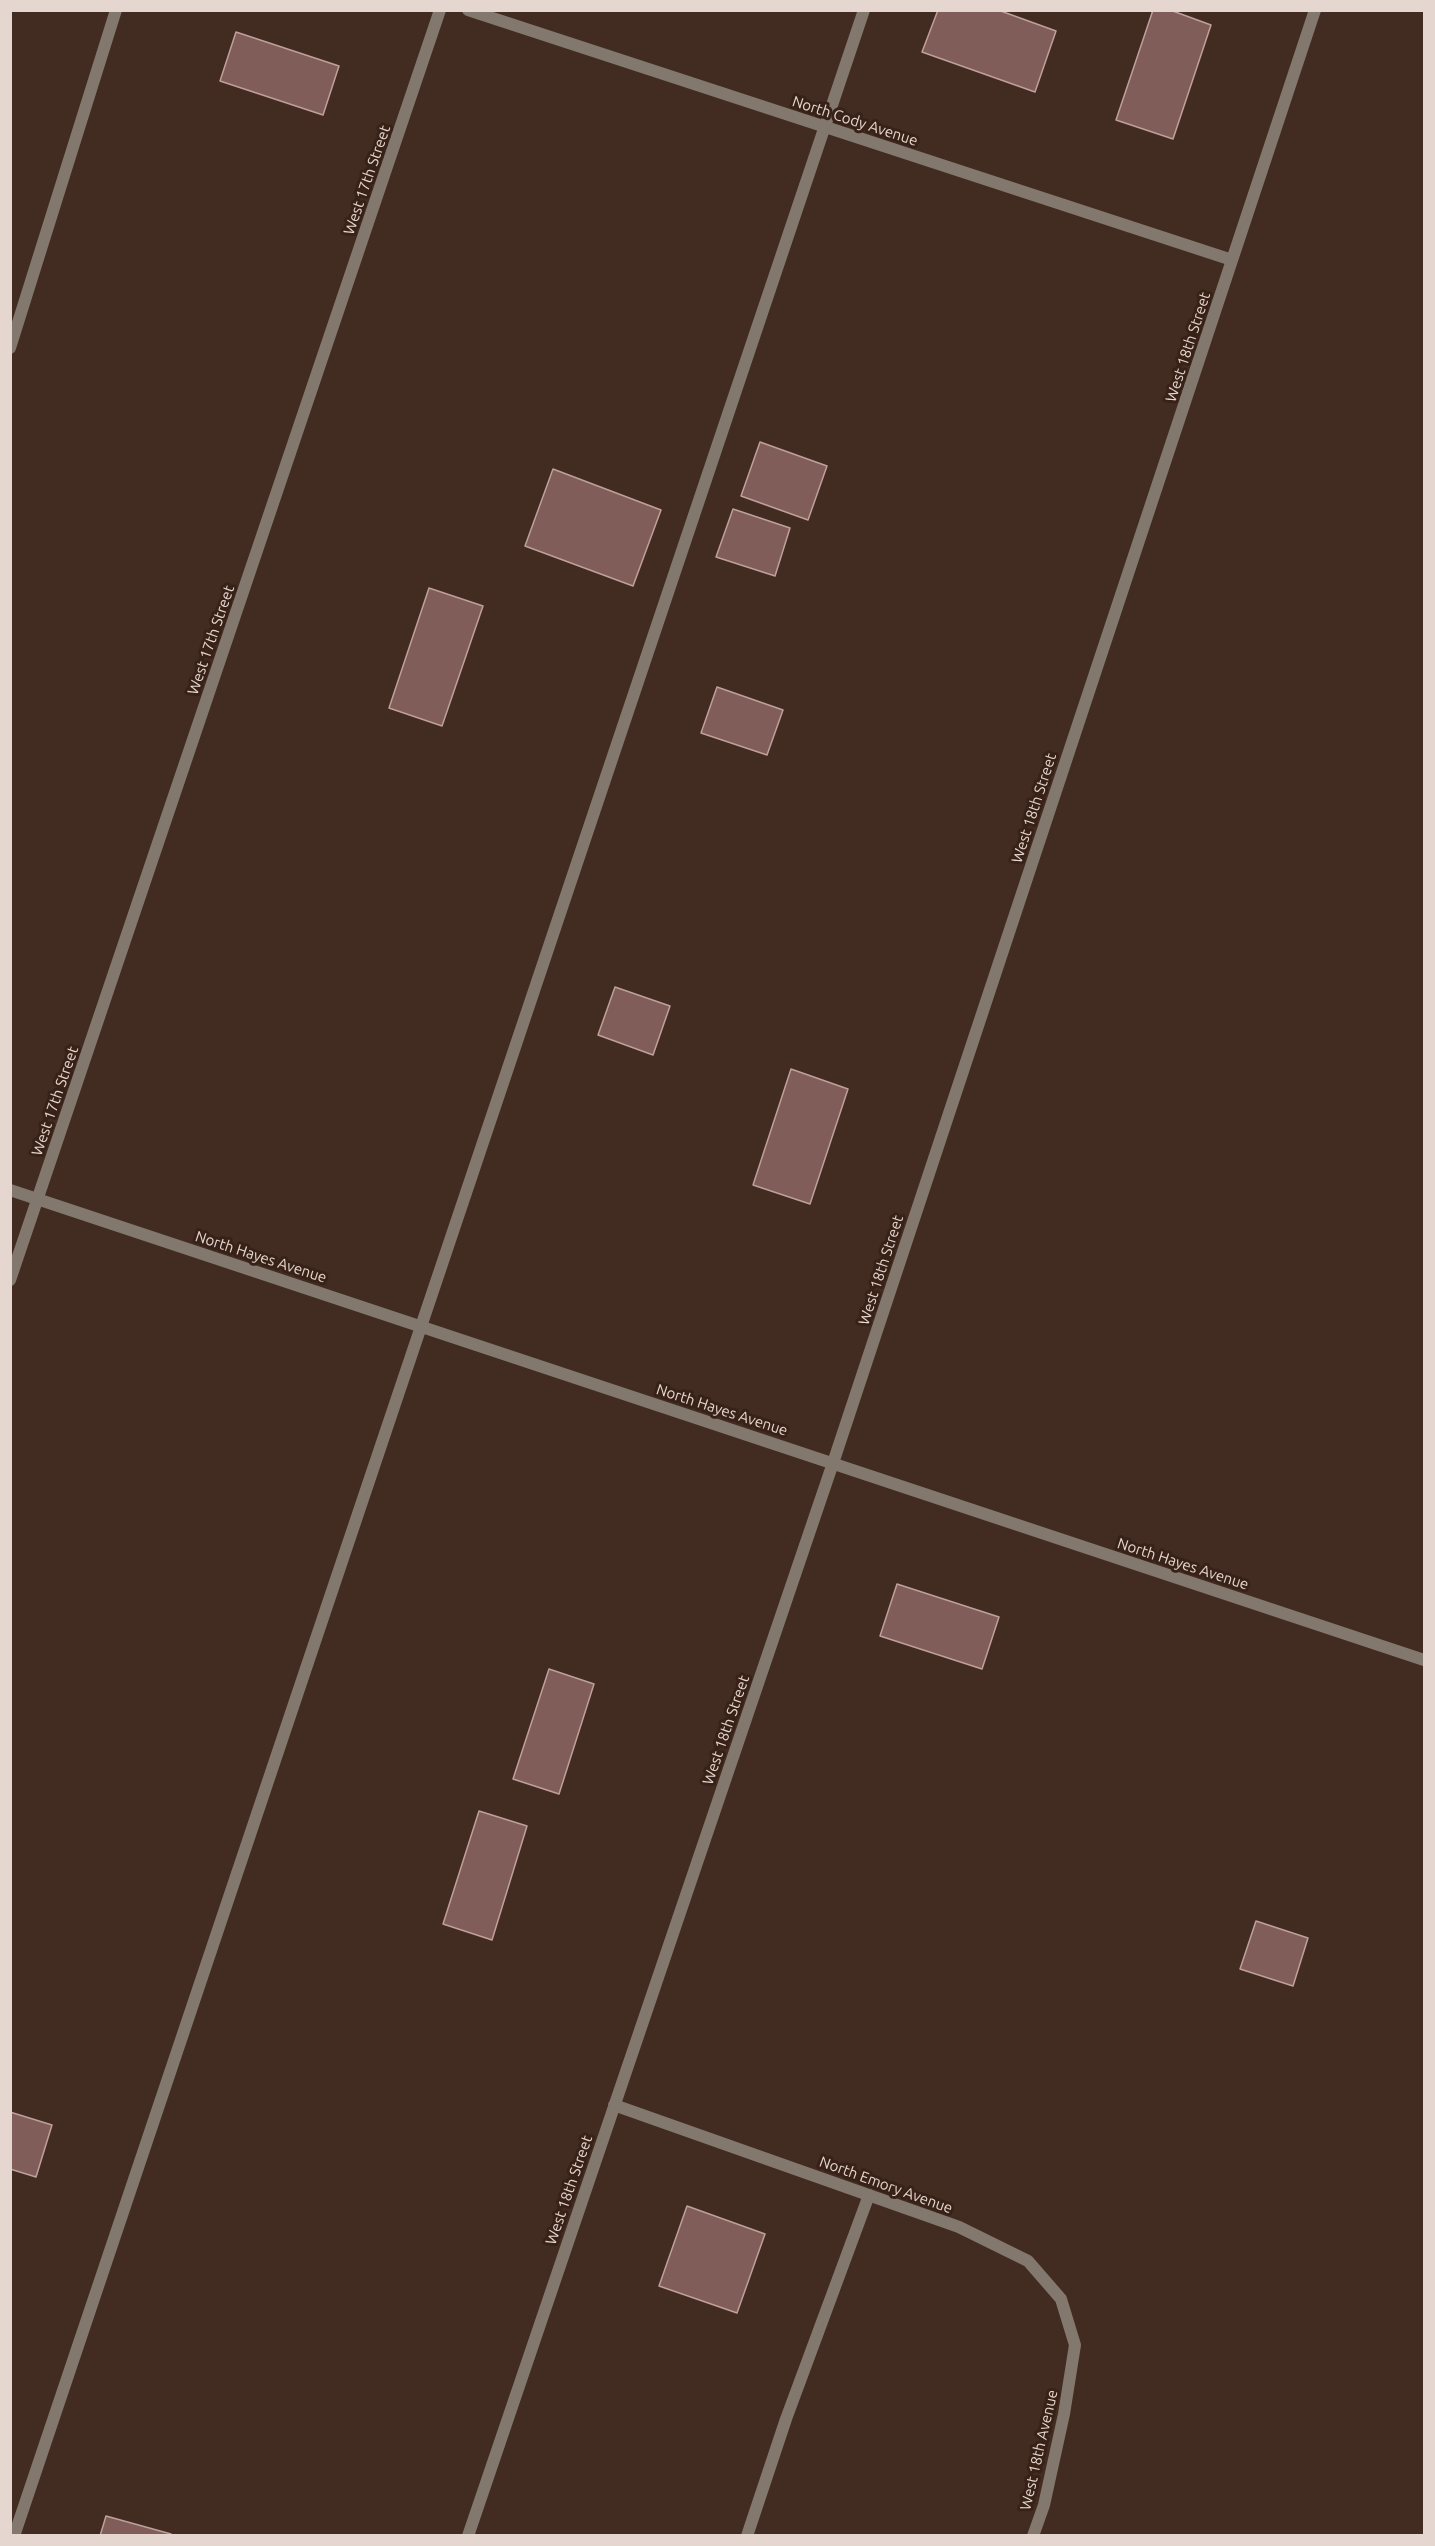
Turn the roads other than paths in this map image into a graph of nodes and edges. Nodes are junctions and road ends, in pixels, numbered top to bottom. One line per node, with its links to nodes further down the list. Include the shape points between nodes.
1 (116, 10): 8 (street)
2 (440, 10): 10 (street, West 17th Street)
3 (468, 10): 6 (street, North Cody Avenue)
4 (864, 10): 6 (street)
5 (1315, 10): 7 (street, West 18th Street)
6 (825, 127): 7 (street, North Cody Avenue); 12 (street)
7 (1232, 260): 13 (street, West 18th Street)
8 (10, 348)
9 (10, 1190): 10 (street, North Hayes Avenue)
10 (38, 1198): 11 (street, West 17th Street); 12 (street, North Hayes Avenue)
11 (10, 1280)
12 (423, 1326): 13 (street, North Hayes Avenue); 18 (street)
13 (833, 1463): 14 (street, North Hayes Avenue); 15 (street, West 18th Street)
14 (1425, 1660)
15 (614, 2105): 16 (street, North Emory Avenue); 19 (street, West 18th Street)
16 (869, 2195): 17 (street, North Emory Avenue, via 959,2227 1028,2261 1061,2299 1075,2345); 20 (street)
17 (1071, 2370): 21 (street, West 18th Avenue, via 1046,2494)
18 (14, 2535)
19 (468, 2535)
20 (747, 2535)
21 (1033, 2535)

